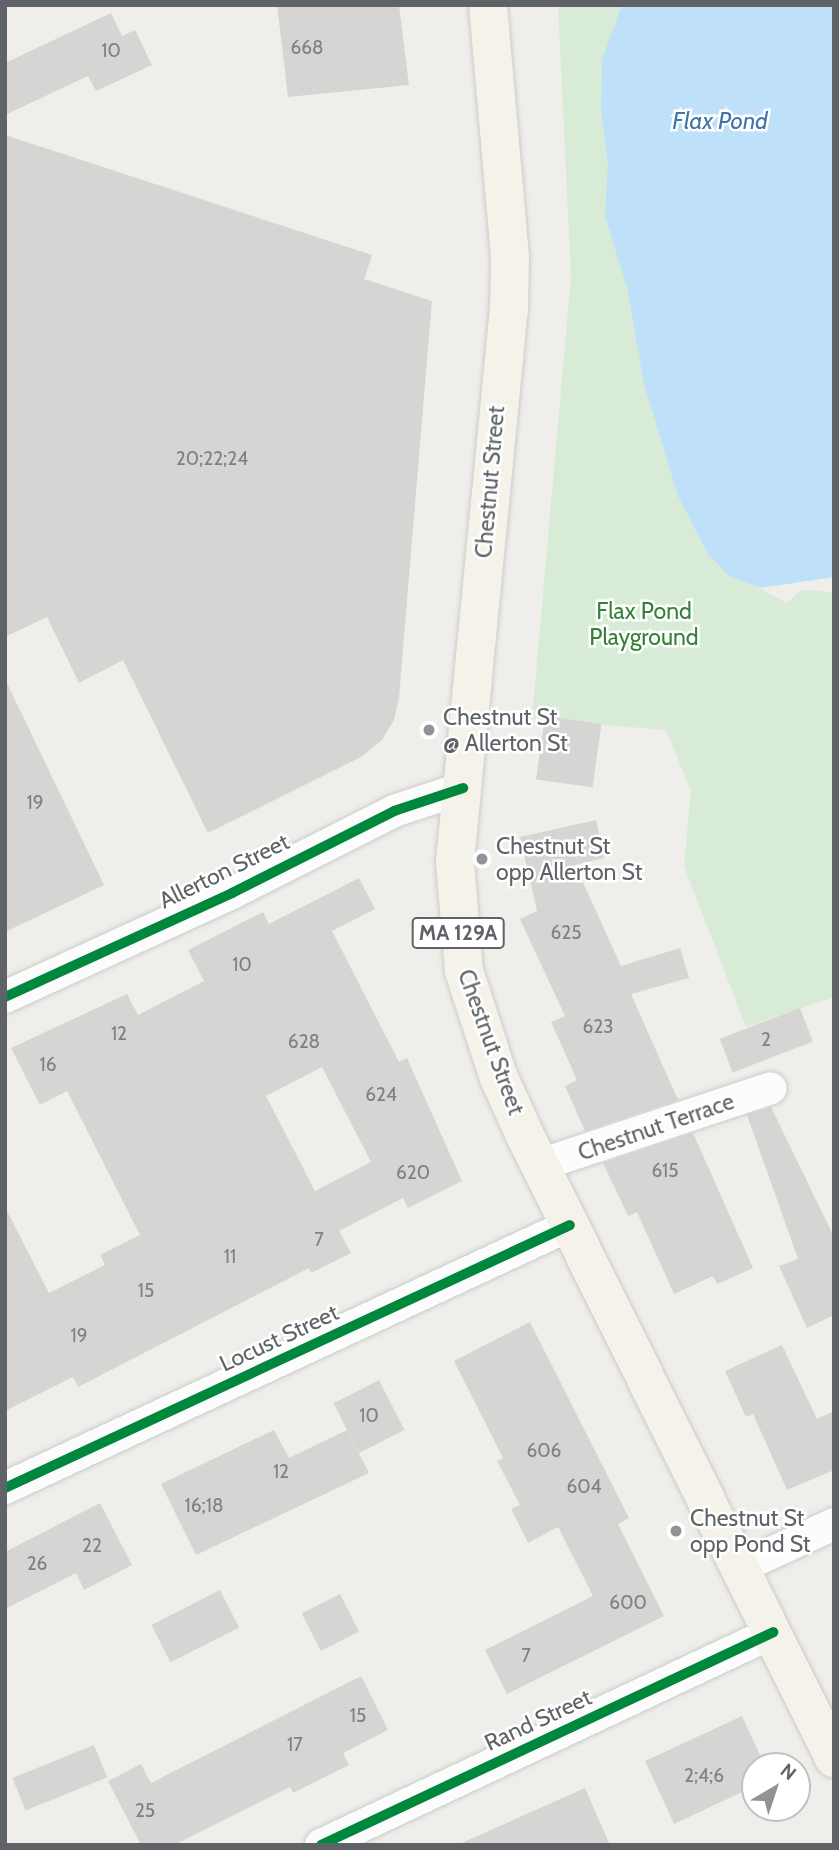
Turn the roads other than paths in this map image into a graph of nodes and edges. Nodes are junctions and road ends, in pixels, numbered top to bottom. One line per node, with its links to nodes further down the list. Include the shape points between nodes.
1 (488, 5): 2 (main road, Chestnut Street / MA 129A, via 508,231 509,308)
2 (463, 788): 3 (street, Allerton Street, via 394,811 232,893); 5 (main road, Chestnut Street / MA 129A, via 455,874 464,971 499,1078)
3 (5, 997)
4 (771, 1088): 5 (street, Chestnut Terrace)
5 (540, 1165): 6 (main road, Chestnut Street / MA 129A)
6 (570, 1225): 7 (street, Locust Street); 9 (main road, Chestnut Street / MA 129A)
7 (5, 1488)
8 (834, 1524): 9 (street)
9 (741, 1567): 10 (main road, Chestnut Street / MA 129A)
10 (773, 1632): 11 (main road, Chestnut Street / MA 129A); 12 (street, Rand Street)
11 (834, 1758)
12 (321, 1845)

